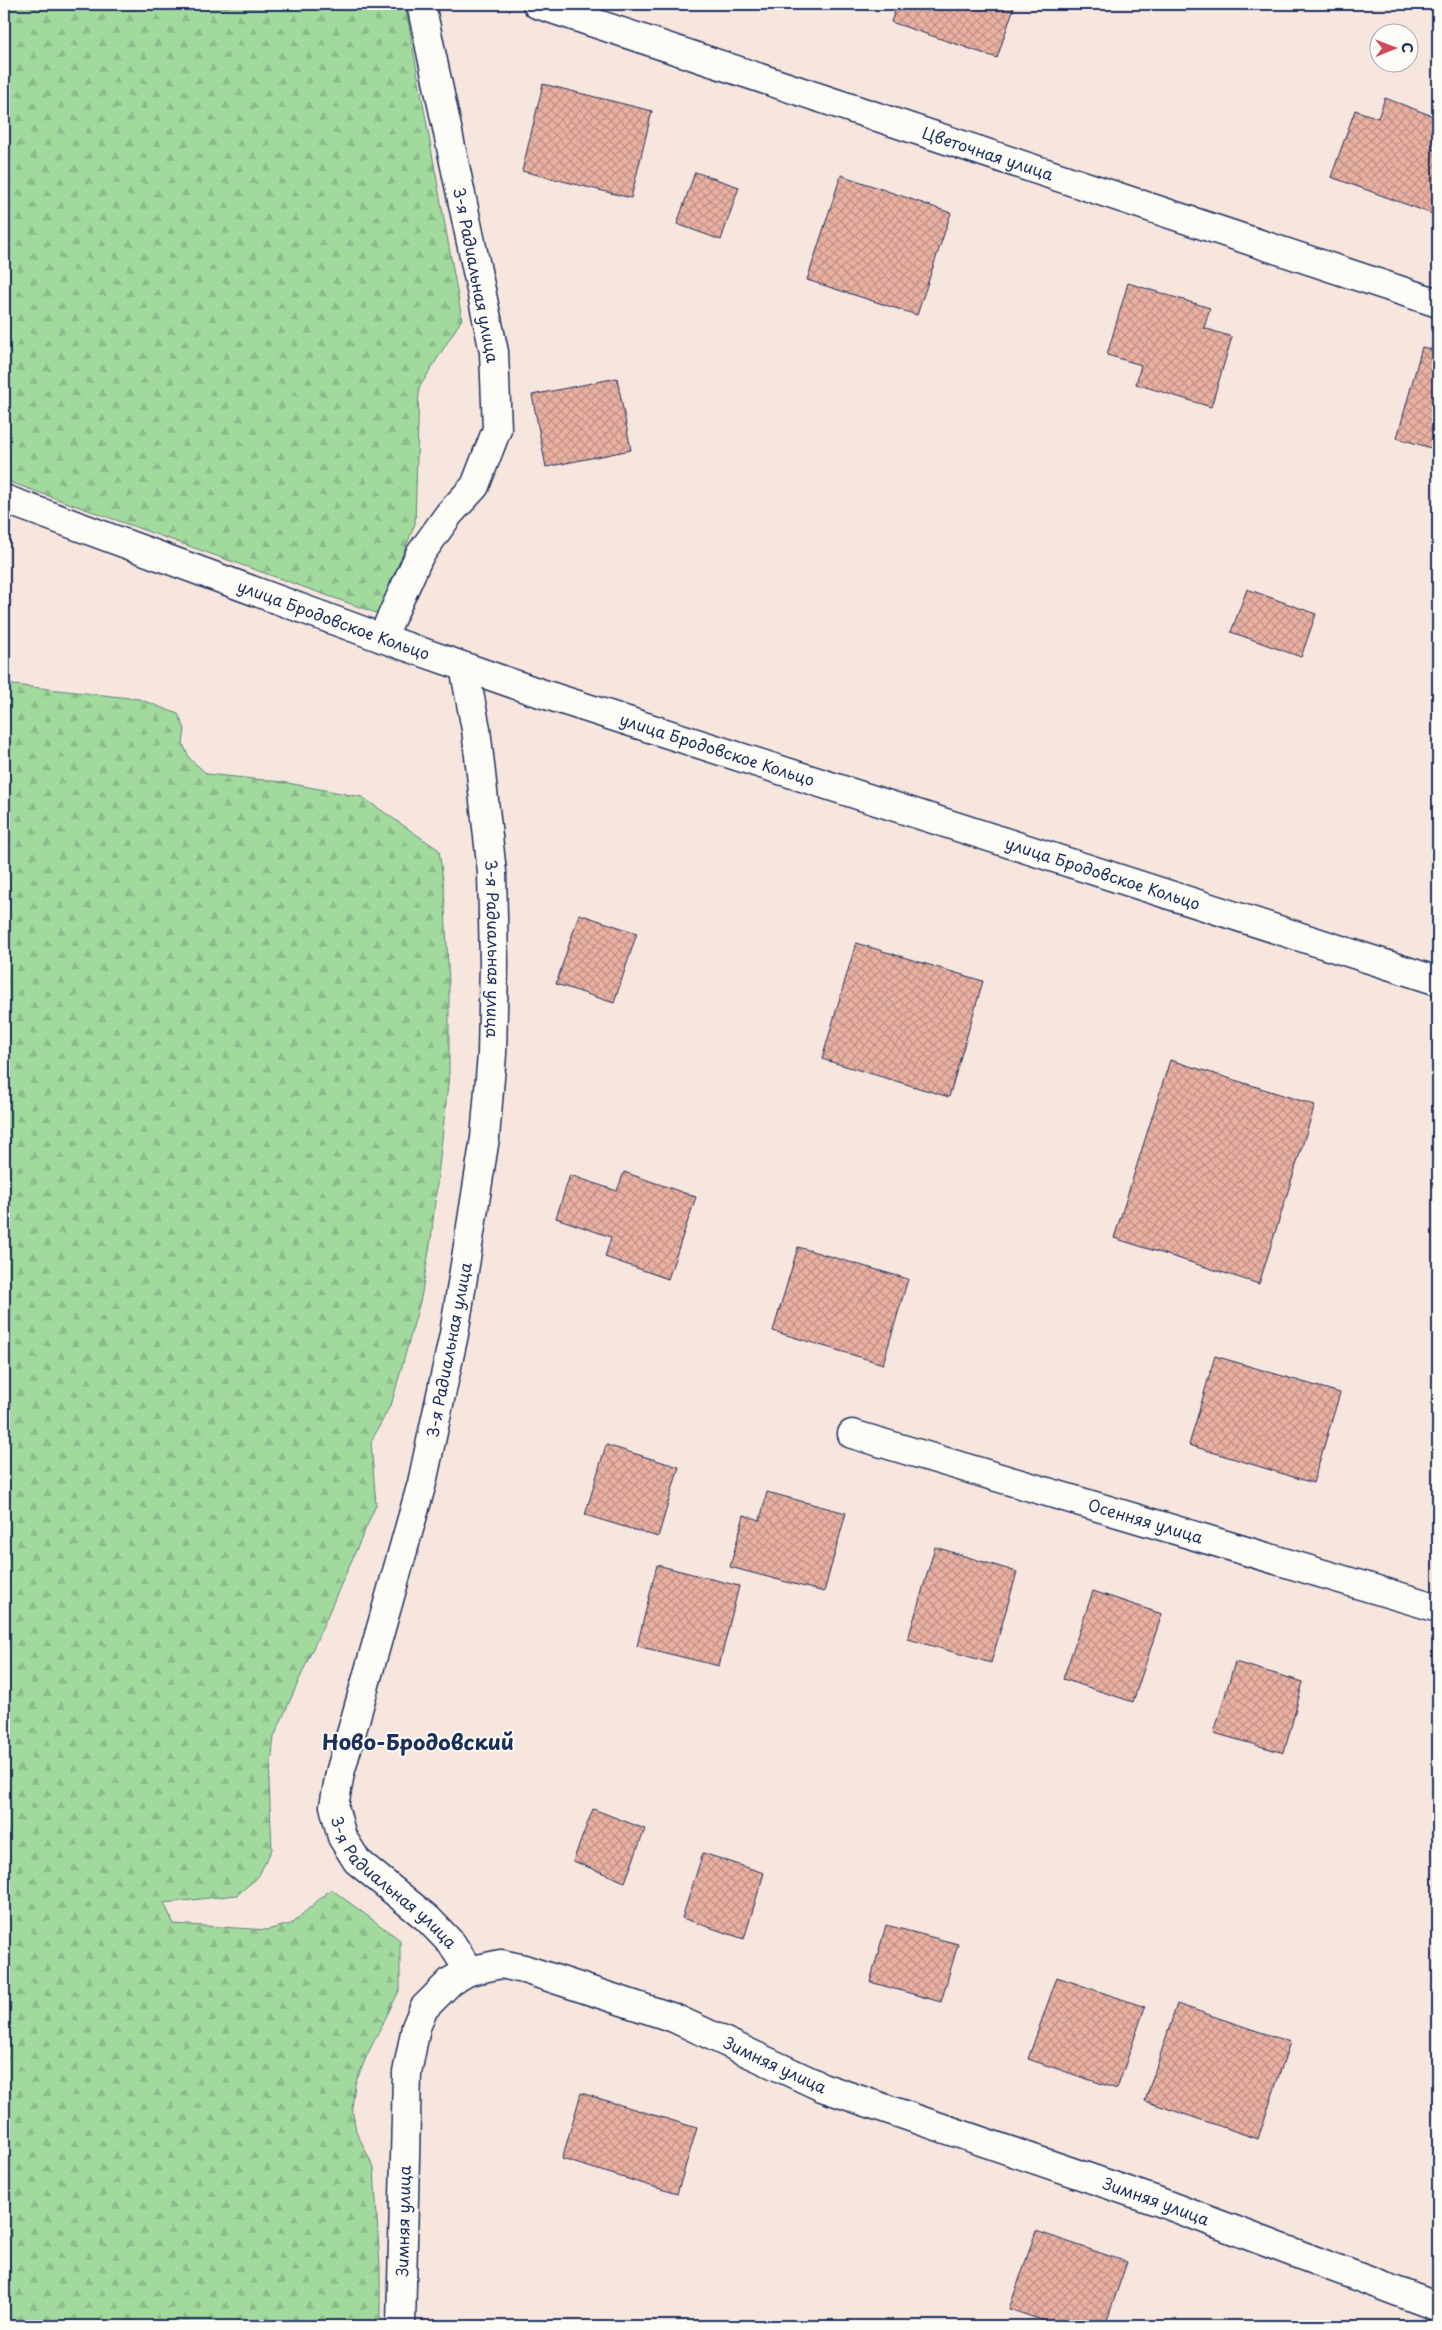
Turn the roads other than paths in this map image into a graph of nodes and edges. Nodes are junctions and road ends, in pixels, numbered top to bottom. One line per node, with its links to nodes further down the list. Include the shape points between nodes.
1 (421, 4): 5 (street, 3-я Радиальная улица, via 494,352 497,429 475,486 449,514 419,556)
2 (537, 4): 3 (street, Цветочная улица)
3 (1438, 302)
4 (4, 498): 5 (street, улица Бродовское Кольцо)
5 (382, 638): 6 (street, улица Бродовское Кольцо)
6 (464, 667): 7 (street, улица Бродовское Кольцо); 10 (street, 3-я Радиальная улица, via 475,722 492,872 492,1054 485,1138 454,1334 422,1483 340,1773 334,1806 342,1837 357,1861 428,1919 452,1944)
7 (1438, 981)
8 (852, 1434): 9 (street, Осенняя улица)
9 (1438, 1608)
10 (468, 1971): 11 (street, Зимняя улица, via 501,1964 524,1969 674,2018 822,2088 1157,2201); 12 (street, Зимняя улица, via 450,1981 424,2008 411,2049 407,2073)
11 (1438, 2307)
12 (401, 2326)

